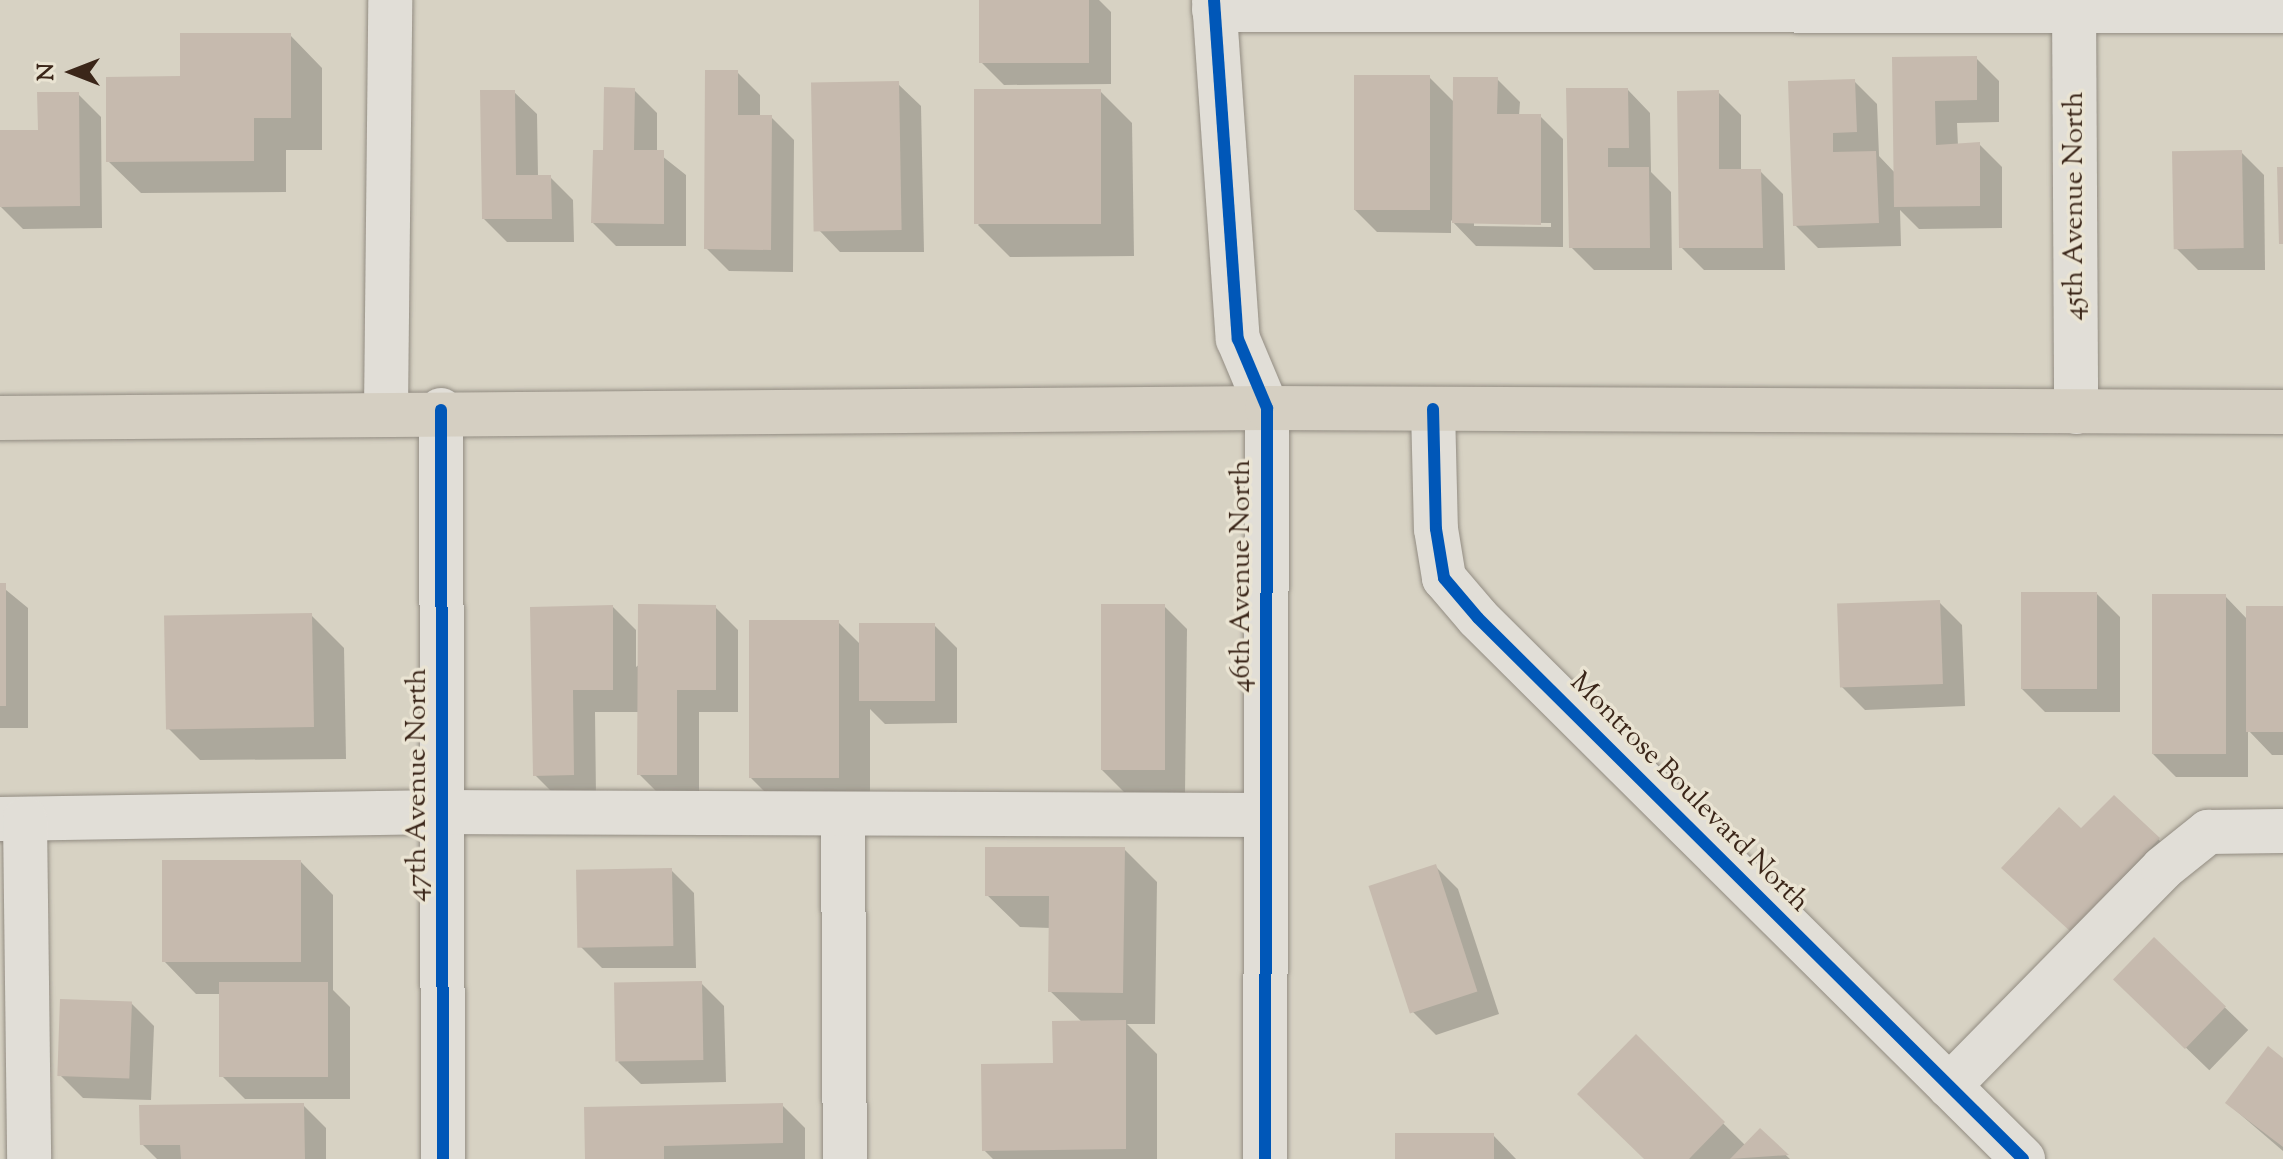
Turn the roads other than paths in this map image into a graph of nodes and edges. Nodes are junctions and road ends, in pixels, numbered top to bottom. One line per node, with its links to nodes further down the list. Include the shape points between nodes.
1 (390, 0): 9 (street)
2 (1214, 5): 3 (street); 6 (street, 46th Avenue North, via 1238,339)
3 (1659, 5): 4 (street)
4 (2074, 6): 5 (street); 10 (street, 45th Avenue North)
5 (2283, 11)
6 (1267, 408): 7 (main road); 8 (main road); 15 (street, 46th Avenue North)
7 (1433, 409): 10 (main road); 18 (street, Montrose Boulevard North, via 1436,529 1444,578 1478,618)
8 (441, 410): 9 (main road); 13 (street, 47th Avenue North)
9 (386, 411): 12 (main road)
10 (2076, 412): 11 (main road)
11 (2283, 412)
12 (0, 418)
13 (442, 812): 14 (street); 16 (street); 20 (street, 47th Avenue North)
14 (843, 814): 15 (street); 21 (street)
15 (1266, 815): 22 (street, 46th Avenue North)
16 (13, 819): 19 (street)
17 (2283, 831): 18 (street, via 2208,832 2163,868)
18 (1949, 1086): 23 (street, Montrose Boulevard North)
19 (29, 1159)
20 (443, 1159)
21 (845, 1159)
22 (1265, 1159)
23 (2023, 1159)

